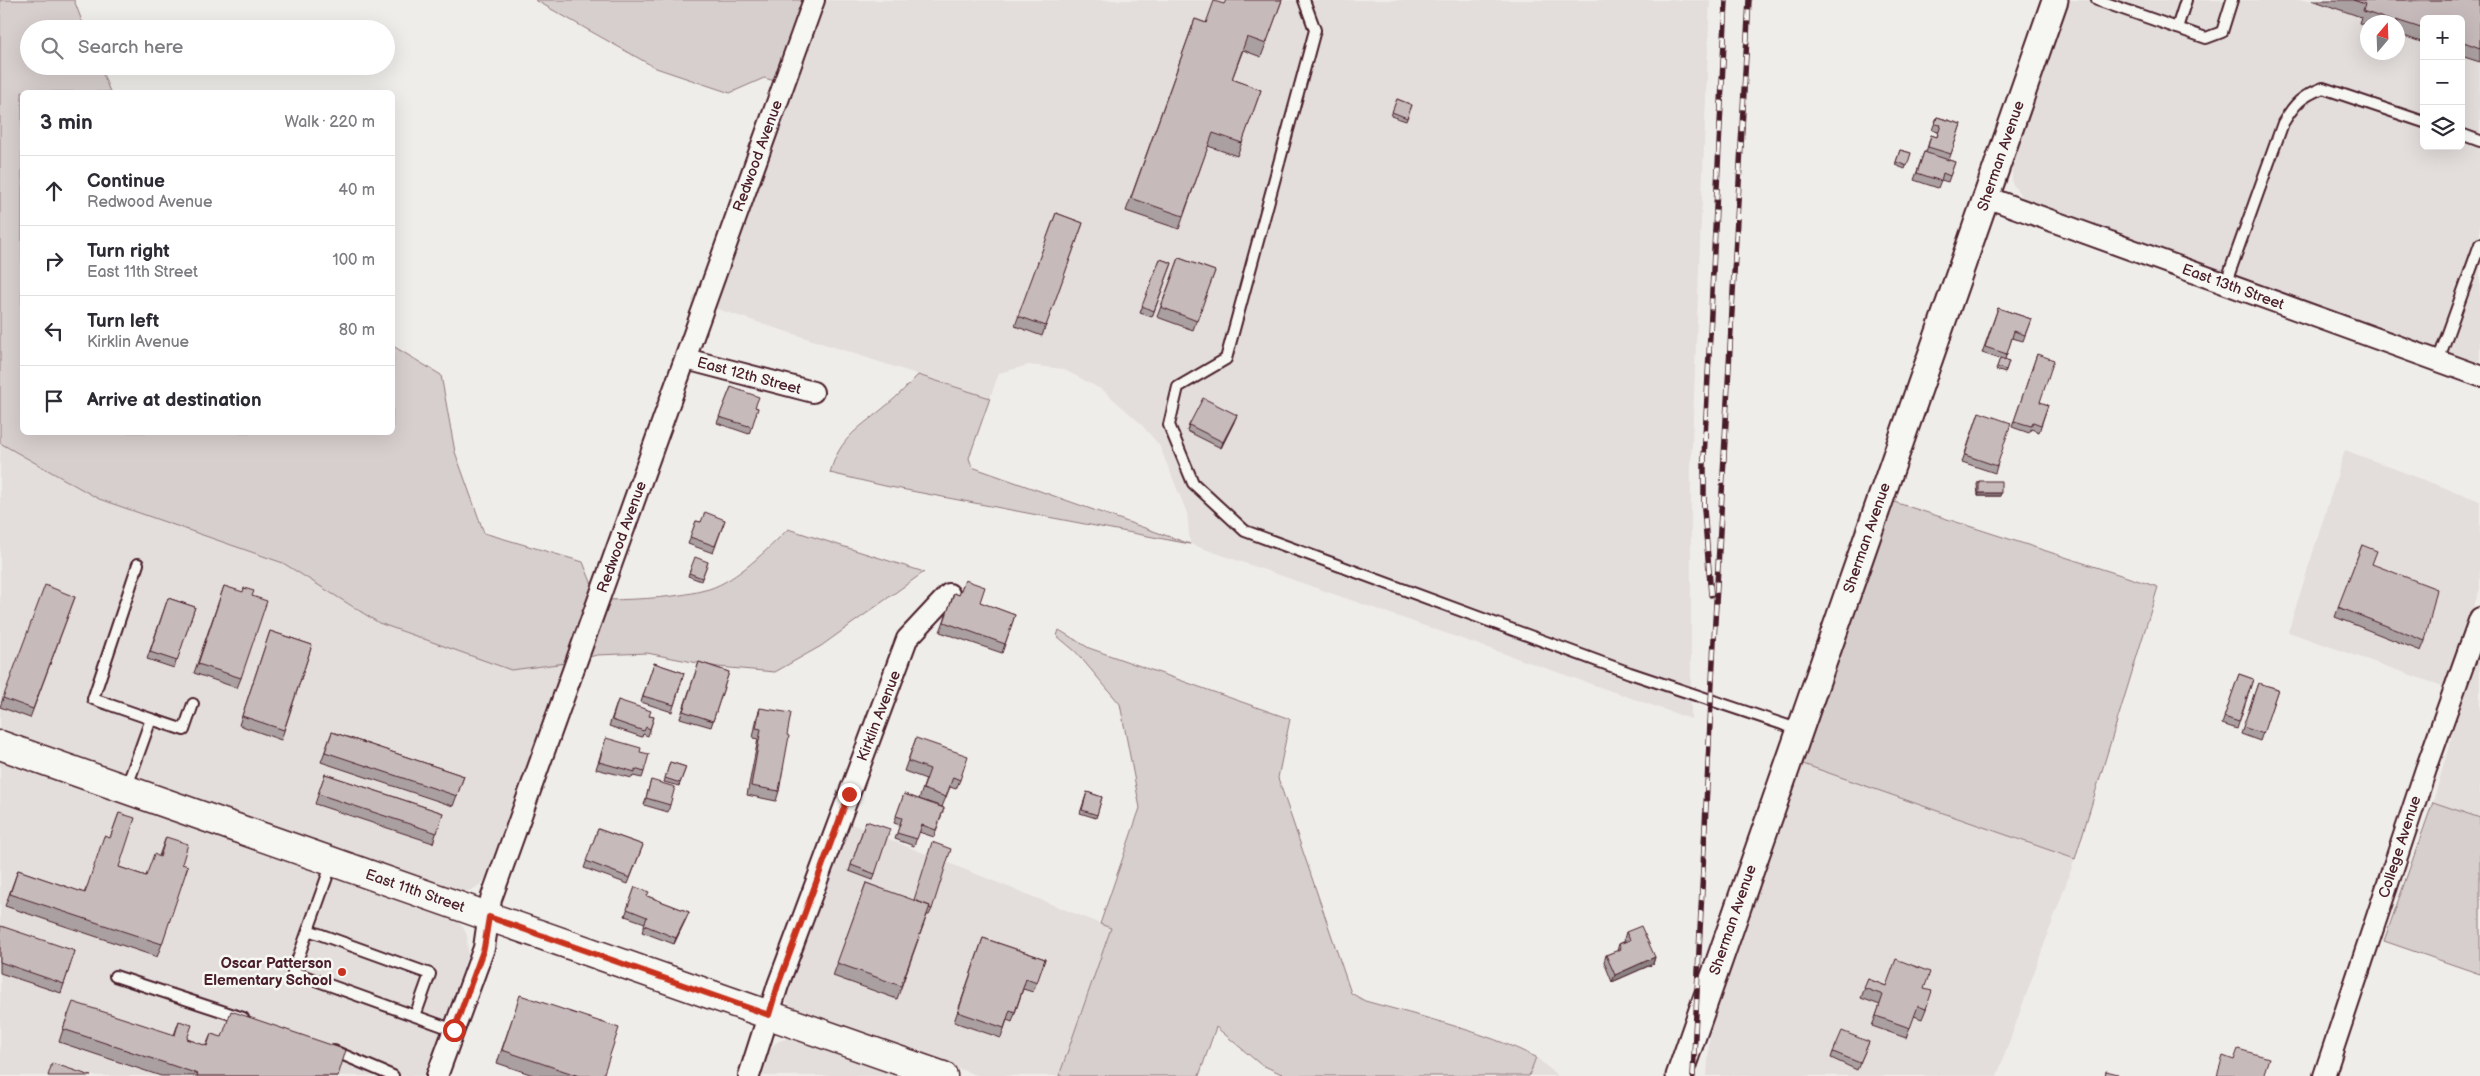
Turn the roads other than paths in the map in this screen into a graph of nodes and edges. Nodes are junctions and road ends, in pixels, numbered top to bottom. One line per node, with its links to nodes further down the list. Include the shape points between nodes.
1 (814, 0): 14 (street, Redwood Avenue)
2 (1304, 0): 23 (lane, via 1315,30 1226,359 1178,387 1169,425 1193,483 1245,531 1630,673)
3 (2055, 0): 11 (street, Sherman Avenue)
4 (2097, 0): 7 (lane)
5 (2186, 0): 7 (lane)
6 (2232, 0): 7 (lane, via 2222,32 2206,38)
7 (2177, 28)
8 (2420, 121): 13 (lane, via 2323,88 2305,95 2283,123)
9 (2465, 135): 10 (lane)
10 (2480, 141)
11 (1986, 197): 13 (street, East 13th Street); 23 (street, Sherman Avenue)
12 (2480, 244): 15 (lane)
13 (2226, 285): 15 (street, East 13th Street)
14 (686, 359): 17 (street, East 12th Street); 27 (street, Redwood Avenue, via 491,899)
15 (2438, 361): 16 (street, East 13th Street)
16 (2480, 376)
17 (813, 392)
18 (138, 564): 22 (lane, via 93,699)
19 (949, 594): 30 (street, Kirklin Avenue, via 907,639)
20 (2480, 618): 42 (street, College Avenue)
21 (194, 704): 22 (lane, via 184,730)
22 (151, 719): 25 (lane)
23 (1800, 730): 41 (street, Sherman Avenue)
24 (0, 745): 25 (main road, East 11th Street)
25 (126, 790): 26 (main road, East 11th Street)
26 (332, 862): 27 (main road, East 11th Street); 28 (lane)
27 (489, 917): 30 (main road, East 11th Street); 33 (street, Redwood Avenue, via 484,948)
28 (308, 930): 31 (lane, via 293,972); 31 (lane, via 430,974)
29 (115, 976): 32 (lane)
30 (769, 1015): 39 (street, Kirklin Avenue); 40 (main road, East 11th Street)
31 (415, 1016): 33 (lane)
32 (253, 1021)
33 (454, 1030): 38 (street, Redwood Avenue)
34 (325, 1047): 35 (lane)
35 (367, 1065): 36 (lane); 37 (lane)
36 (363, 1076)
37 (393, 1076)
38 (437, 1076)
39 (749, 1076)
40 (943, 1076)
41 (1678, 1076)
42 (2324, 1076)

